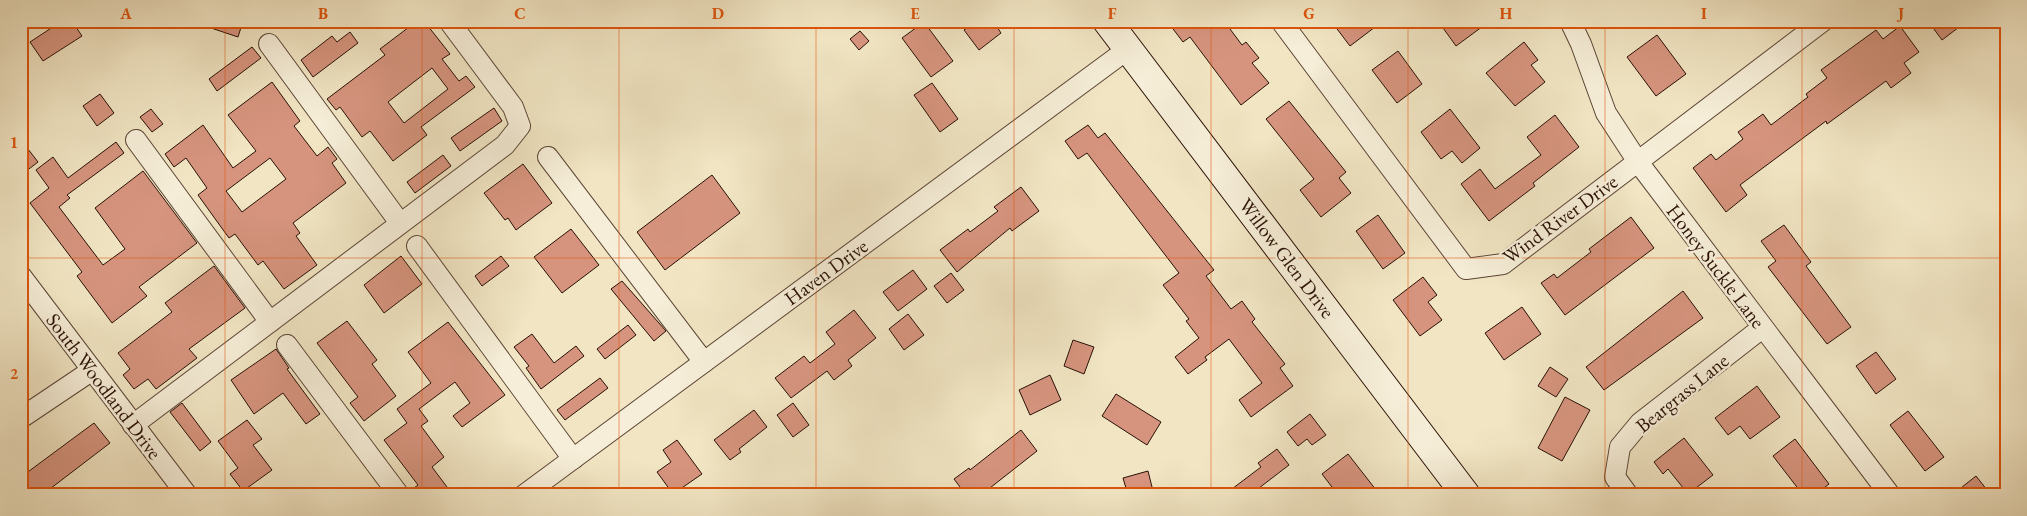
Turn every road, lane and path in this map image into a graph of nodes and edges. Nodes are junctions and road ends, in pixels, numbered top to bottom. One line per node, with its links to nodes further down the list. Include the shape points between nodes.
1 (449, 21): 11 (street, via 513,107 520,126 506,145)
2 (1107, 21): 7 (main road, Willow Glen Drive)
3 (1281, 21): 10 (street, Wind River Drive, via 1466,269 1503,264)
4 (1570, 21): 10 (street, Honey Suckle Lane, via 1606,113)
5 (1823, 21): 10 (street, Wind River Drive)
6 (269, 44): 11 (street)
7 (1128, 49): 17 (street, Haven Drive); 25 (main road, Willow Glen Drive)
8 (136, 140): 14 (street)
9 (548, 157): 17 (street)
10 (1638, 162): 15 (street, Honey Suckle Lane)
11 (400, 223): 14 (street)
12 (417, 246): 21 (street)
13 (21, 276): 18 (street, South Woodland Drive)
14 (270, 322): 20 (street)
15 (1762, 328): 26 (street, Beargrass Lane, via 1640,423 1620,447 1615,477); 27 (street, Honey Suckle Lane)
16 (287, 345): 23 (street)
17 (704, 362): 21 (street, Haven Drive)
18 (91, 371): 19 (street); 20 (street, South Woodland Drive)
19 (21, 418)
20 (133, 424): 22 (street, South Woodland Drive)
21 (573, 459): 24 (street, Haven Drive)
22 (187, 495)
23 (399, 495)
24 (524, 495)
25 (1466, 495)
26 (1628, 495)
27 (1890, 495)

